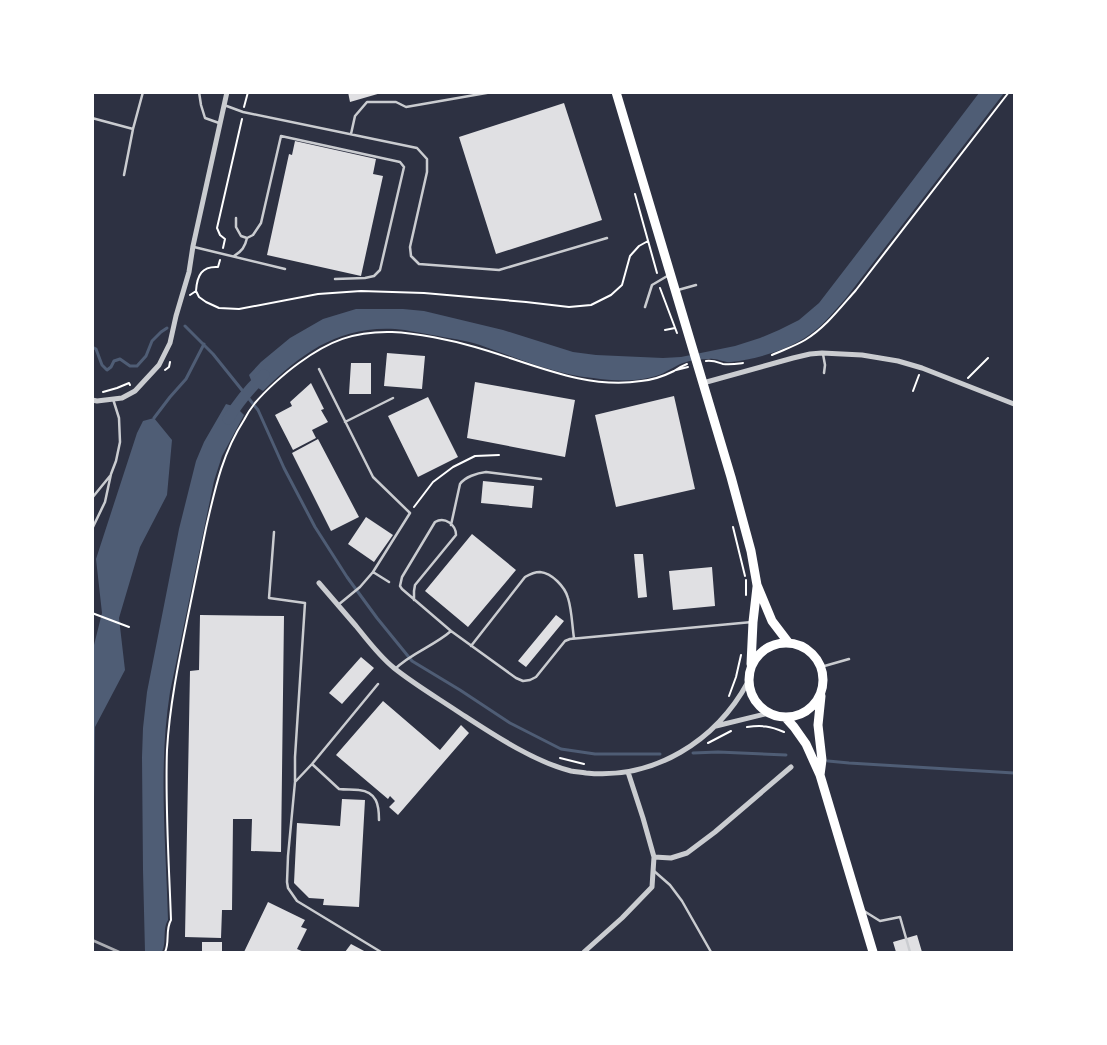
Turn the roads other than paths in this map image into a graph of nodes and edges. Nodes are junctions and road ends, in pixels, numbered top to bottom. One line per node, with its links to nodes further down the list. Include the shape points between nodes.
1 (143, 92): 9 (lane)
2 (199, 92): 8 (lane, via 205,118)
3 (227, 92): 6 (street)
4 (492, 92): 10 (lane, via 406,107 396,102 366,102 355,116)
5 (616, 92): 18 (highway)
6 (224, 105): 8 (street); 10 (lane, via 243,112)
7 (92, 118): 9 (lane)
8 (220, 124): 15 (street)
9 (133, 129): 11 (lane)
10 (351, 134): 14 (lane, via 417,148 426,158 428,172 410,248 411,256 419,264 499,270)
11 (124, 175)
12 (236, 218): 13 (lane, via 236,227 241,236)
13 (247, 238): 16 (lane, via 241,251); 19 (lane, via 261,223 281,136 400,162 404,167 380,270 365,278)
14 (607, 238)
15 (193, 246): 16 (lane); 28 (street, via 170,343 159,365 135,391)
16 (234, 256): 17 (lane)
17 (285, 268)
18 (671, 274): 21 (highway); 22 (lane, via 652,285)
19 (335, 278)
20 (696, 284): 21 (lane)
21 (676, 291): 26 (highway)
22 (645, 307)
23 (822, 353): 25 (lane); 26 (street); 30 (street, via 898,360)
24 (318, 369): 31 (lane)
25 (824, 373)
26 (703, 383): 41 (highway, via 751,551)
27 (394, 398): 31 (lane)
28 (113, 399): 29 (street); 32 (lane, via 119,418 120,442)
29 (92, 400)
30 (1014, 404)
31 (345, 422): 38 (lane, via 372,477 410,513)
32 (111, 474): 34 (lane); 36 (lane, via 105,502)
33 (541, 479): 35 (lane, via 486,472 461,482)
34 (92, 498)
35 (451, 525): 42 (lane, via 456,529 456,535 415,585); 42 (lane, via 443,519 435,522 402,576 400,586)
36 (92, 529)
37 (274, 532): 63 (lane, via 268,598 305,603)
38 (373, 572): 39 (lane); 43 (lane)
39 (389, 582)
40 (319, 583): 43 (street)
41 (757, 585): 44 (highway); 47 (highway, via 772,621)
42 (414, 600): 45 (lane)
43 (338, 604): 52 (street)
44 (753, 622): 46 (lane); 50 (highway)
45 (451, 631): 48 (lane); 52 (lane)
46 (574, 638): 48 (lane, via 565,641 536,677 523,681); 48 (lane, via 568,597 554,578 538,572 525,577)
47 (788, 642): 50 (highway, via 765,648); 51 (highway, via 808,649)
48 (471, 646)
49 (849, 659): 51 (lane)
50 (750, 667): 53 (highway)
51 (821, 667): 55 (highway)
52 (395, 669): 61 (street, via 478,724 541,760 571,771)
53 (748, 682): 56 (highway, via 755,700); 58 (street)
54 (378, 684): 59 (lane)
55 (821, 694): 57 (highway, via 807,711); 62 (highway, via 818,725 822,760)
56 (769, 713): 57 (highway); 58 (street)
57 (785, 717): 62 (highway, via 806,744)
58 (715, 727): 61 (street, via 666,761)
59 (312, 764): 63 (lane); 64 (lane, via 339,789 372,794 377,800)
60 (791, 767): 65 (street, via 687,853 671,858)
61 (628, 772): 65 (street)
62 (820, 775): 67 (highway)
63 (295, 782): 68 (lane, via 288,888 304,906)
64 (379, 820)
65 (654, 856): 66 (street)
66 (653, 870): 69 (street, via 652,887); 70 (lane, via 682,901)
67 (859, 907): 71 (highway); 72 (lane, via 880,921 900,917)
68 (381, 952)
69 (584, 952)
70 (711, 952)
71 (873, 952)
72 (910, 952)

